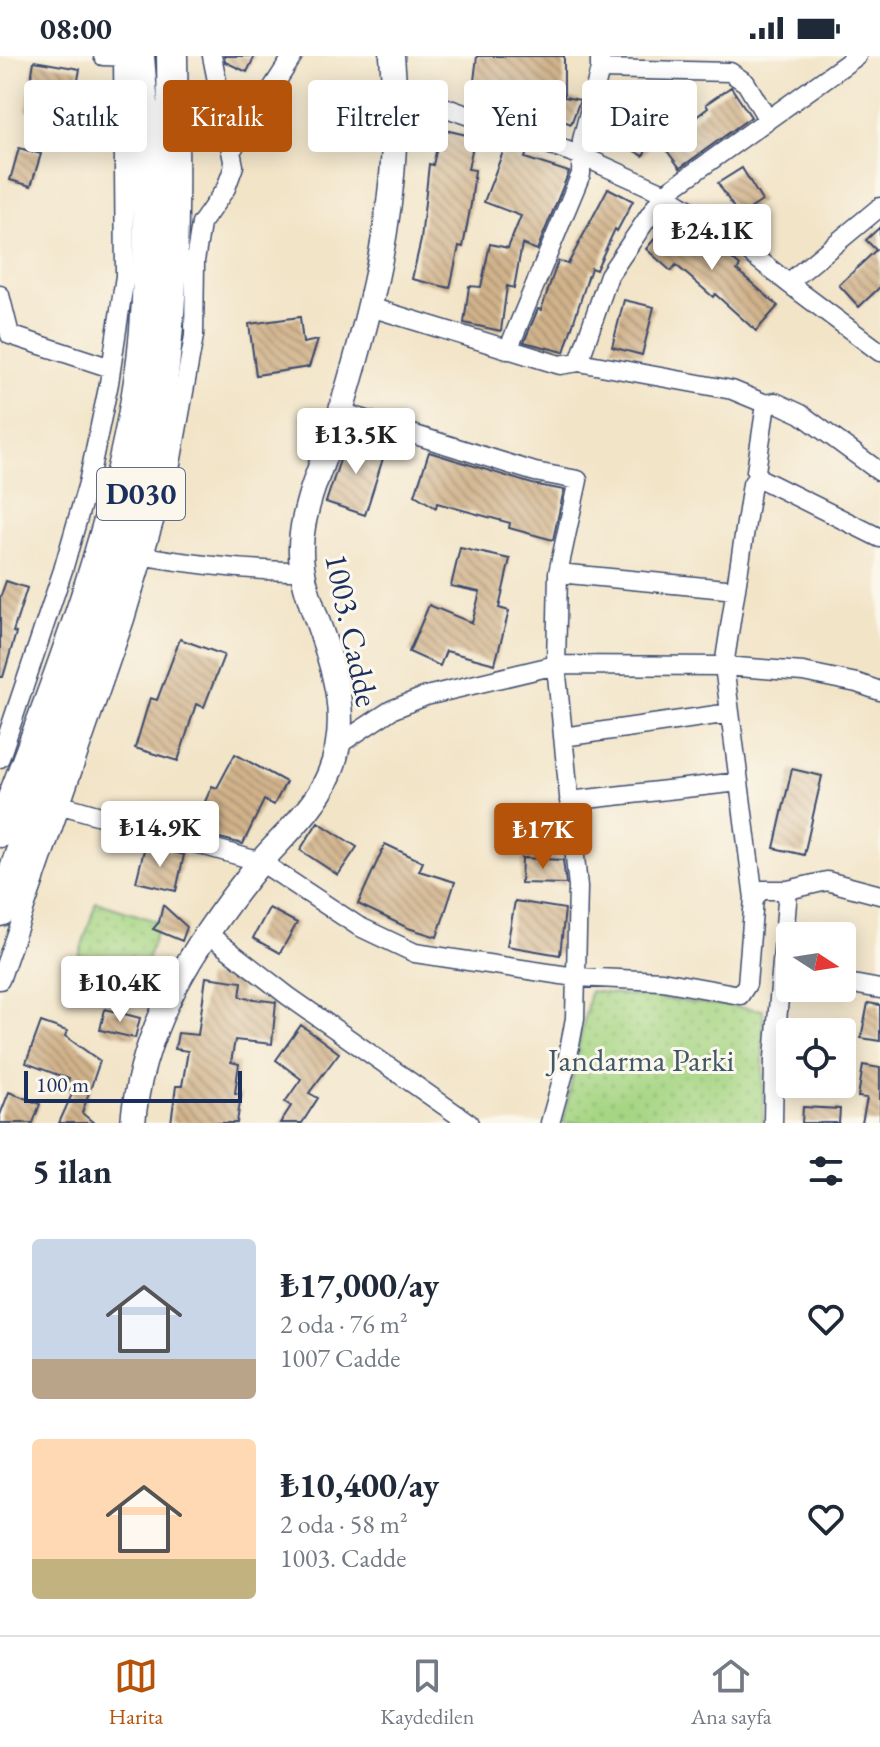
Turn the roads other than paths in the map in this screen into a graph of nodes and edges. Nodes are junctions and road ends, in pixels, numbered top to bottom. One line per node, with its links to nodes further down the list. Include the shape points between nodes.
1 (103, 56): 7 (street)
2 (172, 56): 43 (highway, D030, via 174,267 151,445 122,561)
3 (212, 56): 9 (street)
4 (293, 56): 10 (street)
5 (392, 56): 11 (main road, 1003. Cadde)
6 (857, 56): 13 (street)
7 (131, 57): 25 (street, via 125,276); 43 (highway, D030, via 149,244 139,373 107,522)
8 (600, 63): 13 (street, via 730,72 746,83); 16 (street)
9 (217, 80)
10 (277, 80)
11 (395, 80)
12 (448, 108): 16 (street)
13 (768, 120): 17 (street)
14 (232, 152): 31 (street, via 231,176 201,224 191,363 171,464)
15 (395, 152): 21 (main road, 1003. Cadde)
16 (582, 156): 17 (street); 22 (street, via 581,174)
17 (664, 194): 19 (street, via 720,229); 24 (street, via 609,275)
18 (880, 207): 19 (street)
19 (788, 283): 23 (street)
20 (0, 295): 25 (street, via 10,335)
21 (370, 307): 22 (street); 27 (main road, 1003. Cadde)
22 (508, 350): 24 (street, via 560,365)
23 (880, 352)
24 (579, 362): 26 (street, via 732,390)
25 (111, 368): 41 (street, via 88,483)
26 (766, 404): 28 (street, via 775,402 801,414); 29 (street)
27 (341, 412): 32 (main road, 1003. Cadde, via 303,529); 33 (street, via 535,472 578,480)
28 (880, 472)
29 (757, 477): 30 (street); 34 (street)
30 (880, 538)
31 (144, 556): 32 (street, via 217,567); 43 (street)
32 (303, 571): 40 (main road, 1003. Cadde, via 336,678)
33 (558, 573): 34 (street); 35 (street)
34 (736, 590): 36 (street)
35 (556, 665): 36 (street); 39 (street); 40 (street, via 426,696 391,710)
36 (724, 666): 37 (street, via 803,672); 38 (street)
37 (880, 691)
38 (730, 713): 39 (street); 42 (street)
39 (563, 737): 44 (street)
40 (338, 745): 46 (main road, 1003. Cadde, via 328,779)
41 (0, 758)
42 (739, 782): 44 (street); 49 (street)
43 (30, 794): 45 (highway, D030); 46 (street); 50 (highway, D030); 54 (street)
44 (569, 801): 53 (street, via 578,887)
45 (0, 832)
46 (261, 862): 52 (main road, 1003. Cadde); 53 (street, via 358,926 415,953)
47 (788, 890): 48 (street, via 827,881); 49 (street, via 762,890); 51 (street)
48 (880, 895)
49 (754, 898): 53 (street, via 747,984 740,995 662,981)
50 (0, 911)
51 (787, 922)
52 (208, 934): 58 (main road, 1003. Cadde, via 165,1005); 59 (street)
53 (575, 977): 60 (street, via 575,1018)
54 (0, 980)
55 (856, 985): 56 (street)
56 (880, 989)
57 (782, 1002): 61 (street)
58 (133, 1123)
59 (469, 1123)
60 (550, 1123)
61 (773, 1123)

